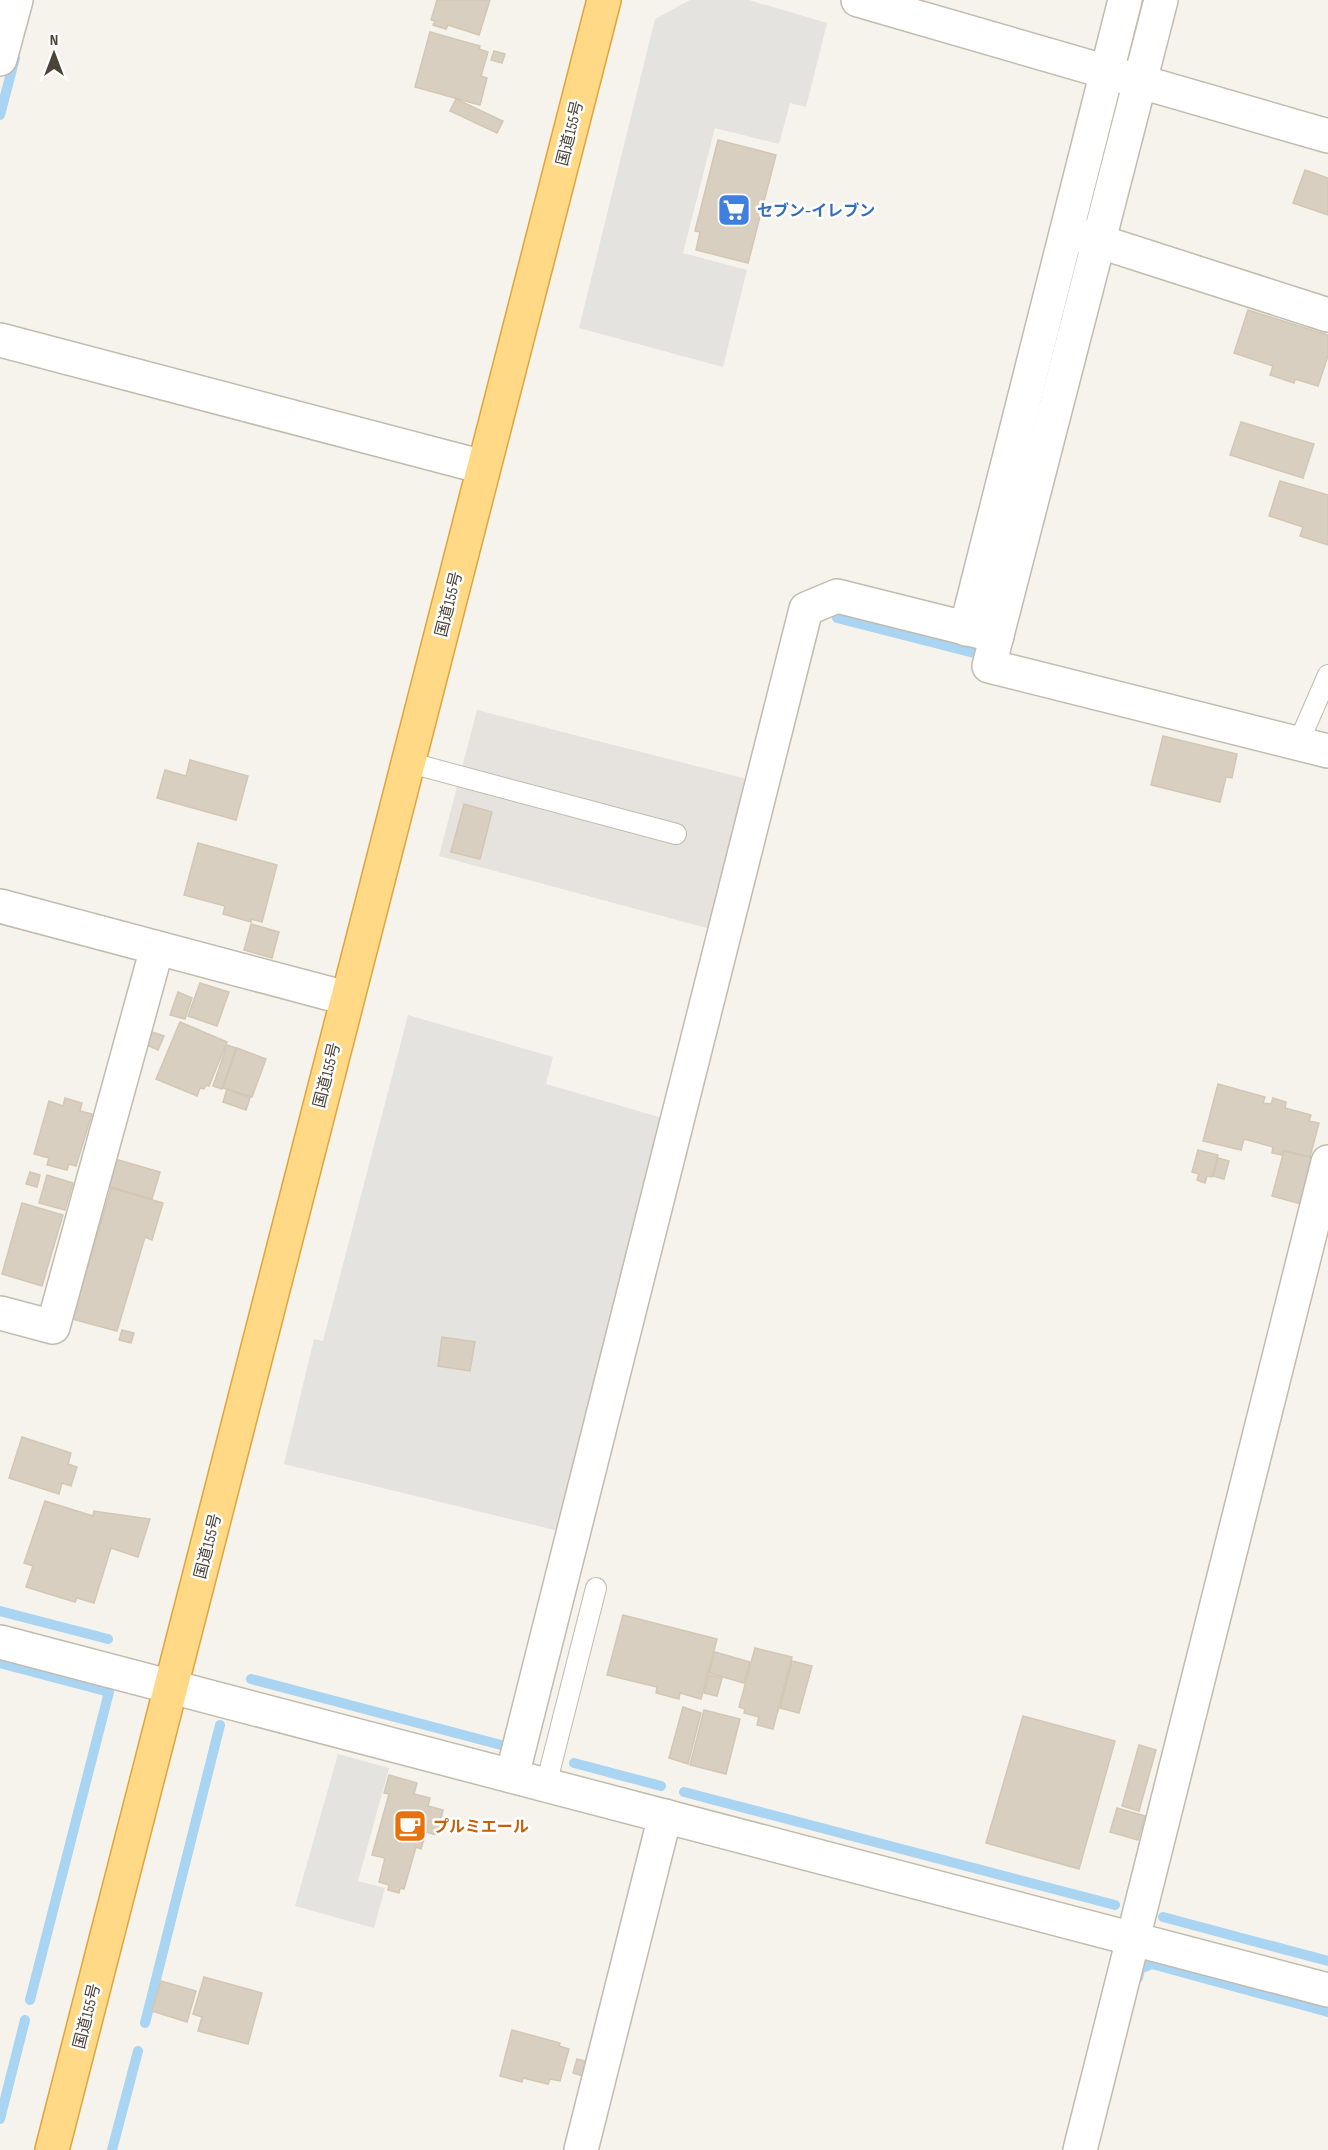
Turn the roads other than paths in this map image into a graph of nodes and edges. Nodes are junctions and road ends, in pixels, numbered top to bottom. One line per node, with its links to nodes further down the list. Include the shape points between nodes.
1 (16, 0): 6 (street)
2 (604, 0): 14 (highway, 国道155号)
3 (858, 0): 7 (street)
4 (1125, 0): 7 (street)
5 (1161, 0): 8 (street)
6 (0, 59)
7 (1105, 74): 8 (street); 10 (street)
8 (1140, 84): 9 (street); 11 (street)
9 (1328, 136)
10 (1066, 231): 11 (street); 15 (street)
11 (1099, 241): 12 (street); 15 (street)
12 (1328, 315)
13 (0, 340): 14 (street)
14 (483, 467): 18 (highway, 国道155号)
15 (982, 632): 17 (street, via 989,666); 28 (street, via 837,596 806,609)
16 (1328, 675): 17 (lane)
17 (1313, 747)
18 (407, 762): 19 (lane); 22 (highway, 国道155号)
19 (676, 834)
20 (0, 906): 21 (street)
21 (157, 948): 22 (street); 24 (street, via 53,1327)
22 (346, 998): 27 (highway, 国道155号)
23 (1328, 1162): 31 (street)
24 (0, 1313)
25 (596, 1588): 29 (lane)
26 (0, 1642): 27 (street)
27 (171, 1687): 28 (street); 33 (highway, 国道155号)
28 (512, 1776): 29 (street)
29 (546, 1785): 30 (street)
30 (665, 1816): 31 (street); 34 (street)
31 (1133, 1939): 32 (street); 35 (street)
32 (1328, 1990)
33 (52, 2150)
34 (581, 2150)
35 (1080, 2150)

